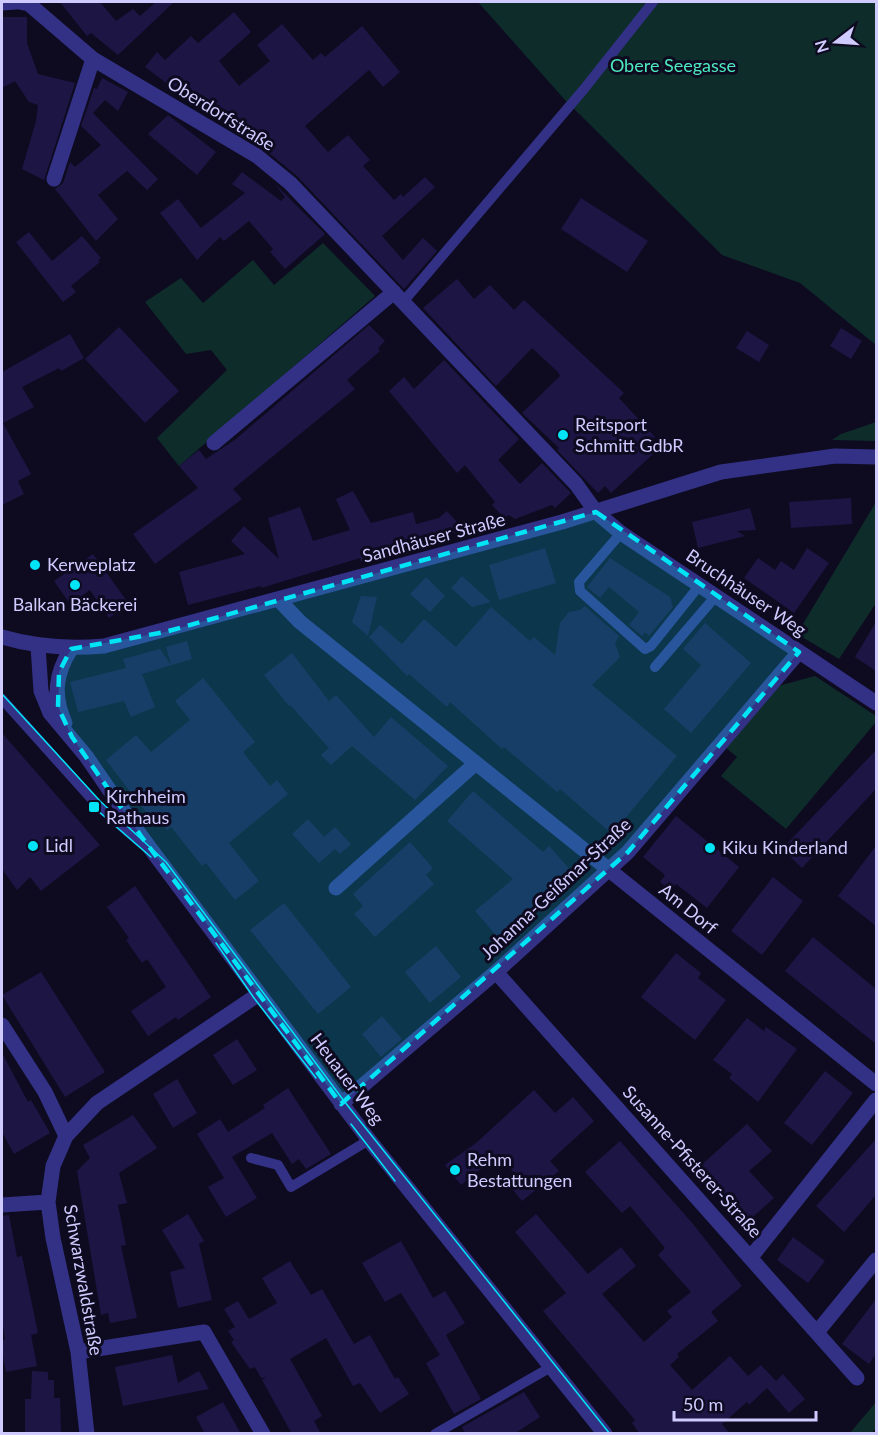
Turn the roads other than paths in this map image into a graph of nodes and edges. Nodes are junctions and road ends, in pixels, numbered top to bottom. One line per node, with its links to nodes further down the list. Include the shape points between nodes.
1 (17, 2): 3 (street, Oberdorfstraße); 4 (street, Oberdorfstraße, via 29,4)
2 (653, 2): 6 (lane, via 585,89)
3 (2, 3)
4 (93, 59): 5 (street); 6 (street, Oberdorfstraße, via 257,156 290,183)
5 (54, 179)
6 (398, 297): 7 (street); 9 (street, Oberdorfstraße, via 576,484)
7 (214, 443)
8 (876, 457): 9 (street, Sandhäuser Straße, via 835,456 721,472)
9 (596, 512): 10 (street, Bruchhäuser Weg); 13 (street, Sandhäuser Straße)
10 (621, 533): 11 (street, Bruchhäuser Weg); 11 (lane, via 579,582 580,591 645,649)
11 (699, 586): 12 (street, Bruchhäuser Weg)
12 (715, 597): 17 (street, Bruchhäuser Weg); 18 (lane)
13 (280, 601): 16 (street, Sandhäuser Straße, via 142,638); 22 (street, Am Dorf, via 300,622)
14 (2, 637): 15 (street, Sandhäuser Straße)
15 (38, 646): 16 (street, Sandhäuser Straße); 21 (street, Heuauer Weg, via 45,704)
16 (71, 649): 21 (street, Heuauer Weg, via 56,688 58,707)
17 (799, 652): 20 (street, Bruchhäuser Weg); 24 (street, Johanna-Geißmar-Straße, via 628,852)
18 (655, 667)
19 (2, 699): 23 (lane, via 98,805)
20 (876, 704)
21 (72, 737): 23 (street, Heuauer Weg)
22 (476, 763): 24 (street, Am Dorf); 25 (street)
23 (154, 853): 27 (street, Heuauer Weg)
24 (608, 870): 26 (street, Johanna-Geißmar-Straße); 29 (street, Am Dorf)
25 (336, 888)
26 (496, 972): 31 (street, Johanna-Geißmar-Straße); 37 (street, Susanne-Pfisterer-Straße)
27 (259, 994): 31 (street, Heuauer Weg); 32 (street, Schwarzwaldstraße, via 97,1103)
28 (2, 1025): 32 (street, via 45,1092)
29 (876, 1084)
30 (876, 1100): 37 (street)
31 (341, 1104): 33 (street, Heuauer Weg)
32 (66, 1136): 35 (street, Schwarzwaldstraße, via 53,1166)
33 (369, 1140): 34 (lane, via 291,1187 278,1165); 41 (street, Heuauer Weg)
34 (251, 1158)
35 (48, 1202): 36 (street); 40 (street, Schwarzwaldstraße)
36 (2, 1205)
37 (751, 1257): 39 (street, Susanne-Pfisterer-Straße)
38 (876, 1260): 39 (street)
39 (818, 1331): 42 (street, Susanne-Pfisterer-Straße)
40 (78, 1352): 43 (street, Schwarzwaldstraße); 44 (street, via 204,1332)
41 (550, 1367): 45 (lane); 46 (street, Heuauer Weg)
42 (857, 1378)
43 (87, 1434)
44 (263, 1434)
45 (435, 1434)
46 (605, 1434)

